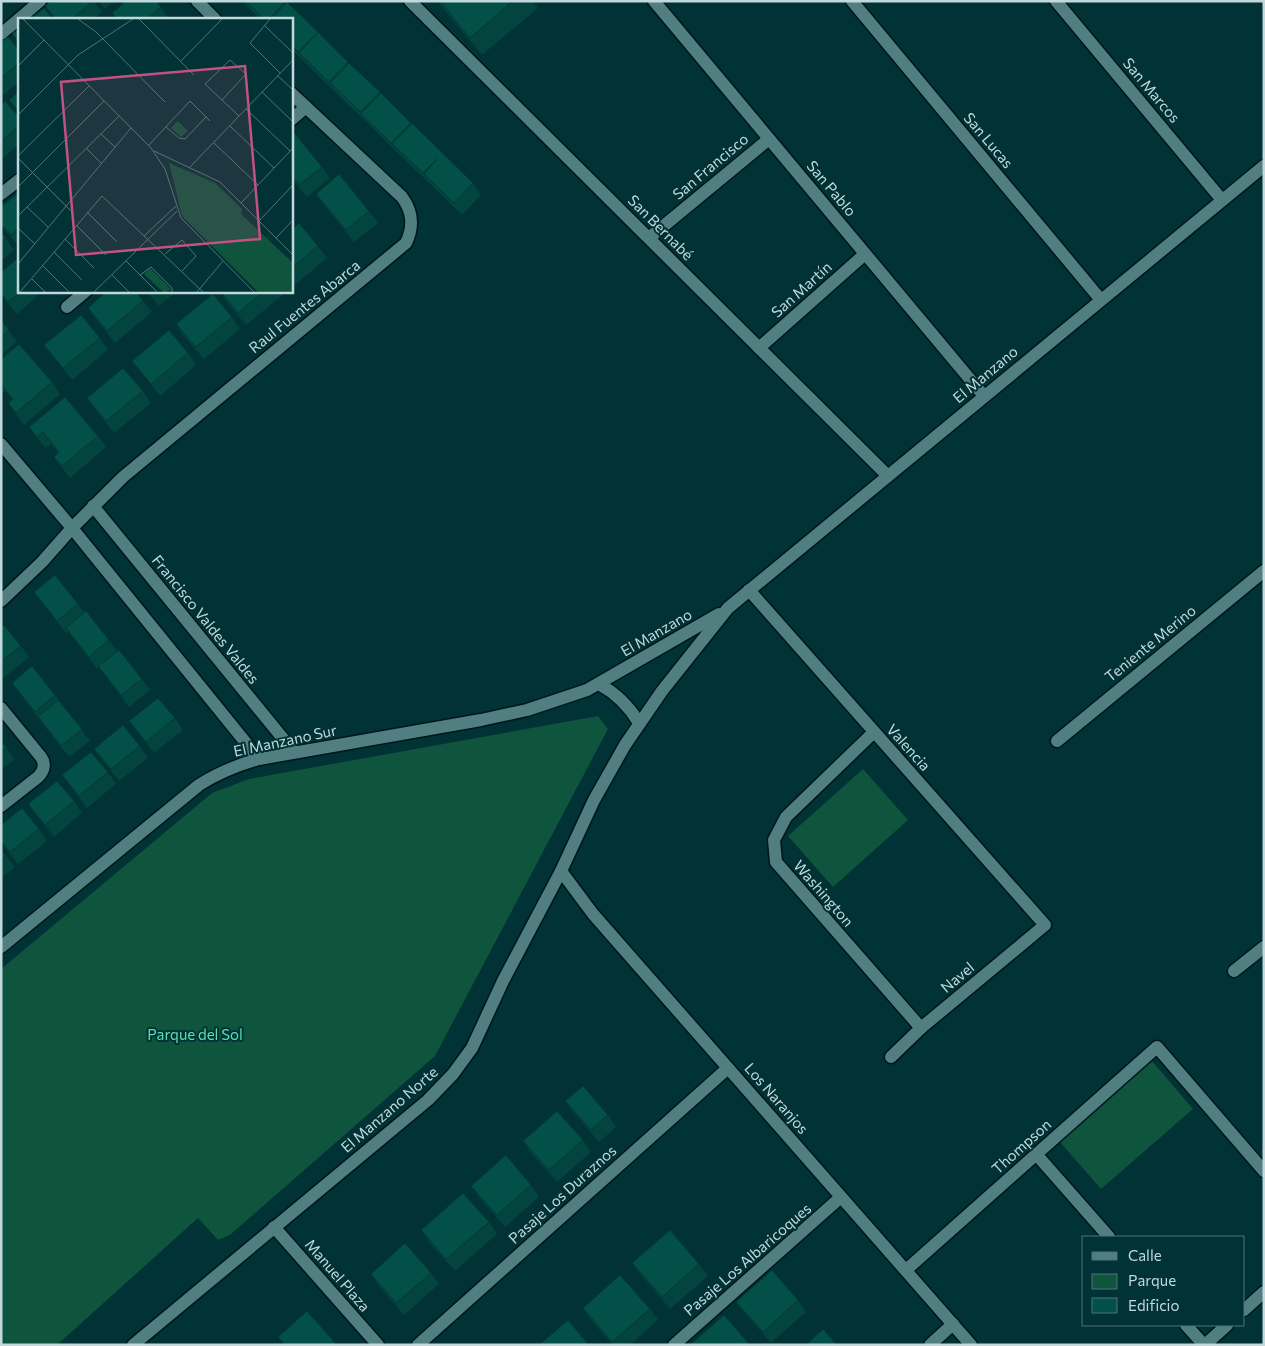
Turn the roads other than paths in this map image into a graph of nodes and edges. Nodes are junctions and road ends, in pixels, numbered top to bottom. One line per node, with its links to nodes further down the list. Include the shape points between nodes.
1 (40, 1): 7 (street)
2 (198, 1): 8 (street)
3 (410, 1): 19 (street, San Bernabé)
4 (654, 1): 14 (street, San Pablo)
5 (852, 1): 22 (street, San Lucas)
6 (1056, 1): 18 (street, San Marcos)
7 (20, 18)
8 (214, 18)
9 (18, 20): 10 (street)
10 (1, 34)
11 (292, 94): 12 (street, Raul Fuentes Abarca)
12 (306, 107): 13 (street); 28 (street, Raul Fuentes Abarca, via 408,204 412,223 406,242 136,466)
13 (292, 119)
14 (769, 138): 19 (street, San Francisco); 20 (street, San Pablo)
15 (1264, 166): 18 (street, El Manzano)
16 (18, 181): 17 (street)
17 (1, 194)
18 (1222, 200): 22 (street, El Manzano)
19 (649, 238): 24 (street, San Bernabé)
20 (865, 254): 24 (street, San Martín); 25 (street, San Pablo)
21 (85, 292): 23 (street)
22 (1101, 300): 25 (street, El Manzano)
23 (67, 307)
24 (759, 348): 27 (street, San Bernabé)
25 (984, 396): 27 (street, El Manzano)
26 (1, 444): 29 (street)
27 (888, 476): 31 (street, El Manzano)
28 (93, 506): 29 (street, Raul Fuentes Abarca); 39 (street, Francisco Valdes Valdes)
29 (72, 528): 32 (street, Raul Fuentes Abarca); 40 (street)
30 (1264, 571): 38 (street, Teniente Merino)
31 (749, 590): 33 (street, El Manzano); 37 (street, Valencia)
32 (1, 601)
33 (728, 608): 34 (street, El Manzano); 36 (street, El Manzano)
34 (600, 684): 36 (street, via 620,698); 39 (street, El Manzano Sur, via 535,707 490,718)
35 (1, 708): 41 (street, via 41,757 44,766 38,777)
36 (639, 723): 42 (street, El Manzano Norte, via 596,797)
37 (874, 732): 43 (street, Valencia); 47 (street, Washington, via 786,817 774,840 776,862)
38 (1057, 741)
39 (294, 752): 40 (street, El Manzano Sur)
40 (259, 759): 44 (street, El Manzano Sur, via 238,765 199,785)
41 (1, 806)
42 (561, 871): 49 (street, Los Naranjos, via 583,902); 53 (street, El Manzano Norte, via 472,1048 453,1074 428,1100)
43 (1045, 925): 47 (street, Navel)
44 (1, 947)
45 (1264, 947): 46 (street)
46 (1234, 971)
47 (921, 1028): 48 (street, Navel)
48 (891, 1056)
49 (728, 1068): 52 (street, Los Naranjos); 63 (street, Pasaje Los Duraznos)
50 (1036, 1154): 51 (street, Thompson, via 1157,1046); 54 (street); 55 (street, Thompson)
51 (1264, 1171)
52 (842, 1197): 55 (street, Los Naranjos); 64 (street, Pasaje Los Albaricoques)
53 (274, 1227): 61 (street, El Manzano Norte); 62 (street, Manuel Plaza)
54 (1109, 1236)
55 (906, 1270): 58 (street, Los Naranjos)
56 (1264, 1292): 57 (street)
57 (1245, 1309)
58 (953, 1324): 65 (street); 66 (street, Los Naranjos)
59 (1187, 1326): 67 (street)
60 (1226, 1326): 67 (street)
61 (133, 1345)
62 (378, 1345)
63 (418, 1345)
64 (674, 1345)
65 (930, 1345)
66 (971, 1345)
67 (1204, 1345)

